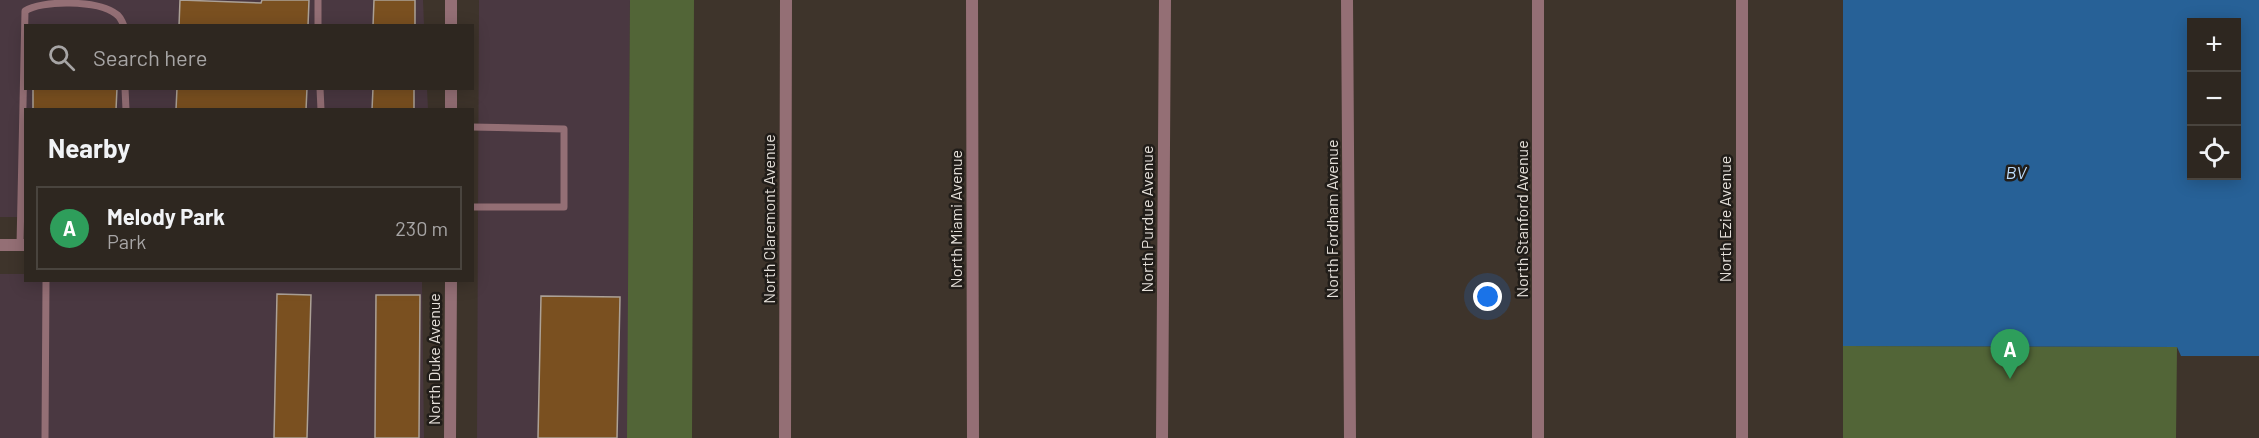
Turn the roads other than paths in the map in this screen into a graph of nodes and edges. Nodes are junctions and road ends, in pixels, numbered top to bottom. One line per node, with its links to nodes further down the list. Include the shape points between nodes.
1 (318, 0): 11 (lane)
2 (451, 0): 12 (street)
3 (786, 0): 28 (street, North Claremont Avenue)
4 (972, 0): 29 (street, North Miami Avenue)
5 (1165, 0): 30 (street, North Purdue Avenue)
6 (1347, 0): 31 (street, North Fordham Avenue)
7 (1538, 0): 32 (street, North Stanford Avenue)
8 (1742, 0): 33 (street, North Ezie Avenue)
9 (25, 24): 10 (lane, via 25,11 43,1 91,2 118,14)
10 (123, 24)
11 (318, 24)
12 (451, 24)
13 (24, 89): 23 (lane)
14 (125, 90): 17 (lane)
15 (320, 90): 18 (lane)
16 (451, 90): 19 (street)
17 (126, 108)
18 (321, 108)
19 (451, 108)
20 (474, 127): 21 (lane, via 564,129 564,207)
21 (474, 207)
22 (0, 245): 23 (street)
23 (22, 245)
24 (46, 282): 26 (lane)
25 (451, 282): 27 (street, North Duke Avenue)
26 (45, 438)
27 (450, 438)
28 (785, 438)
29 (973, 438)
30 (1162, 438)
31 (1350, 438)
32 (1538, 438)
33 (1742, 438)

